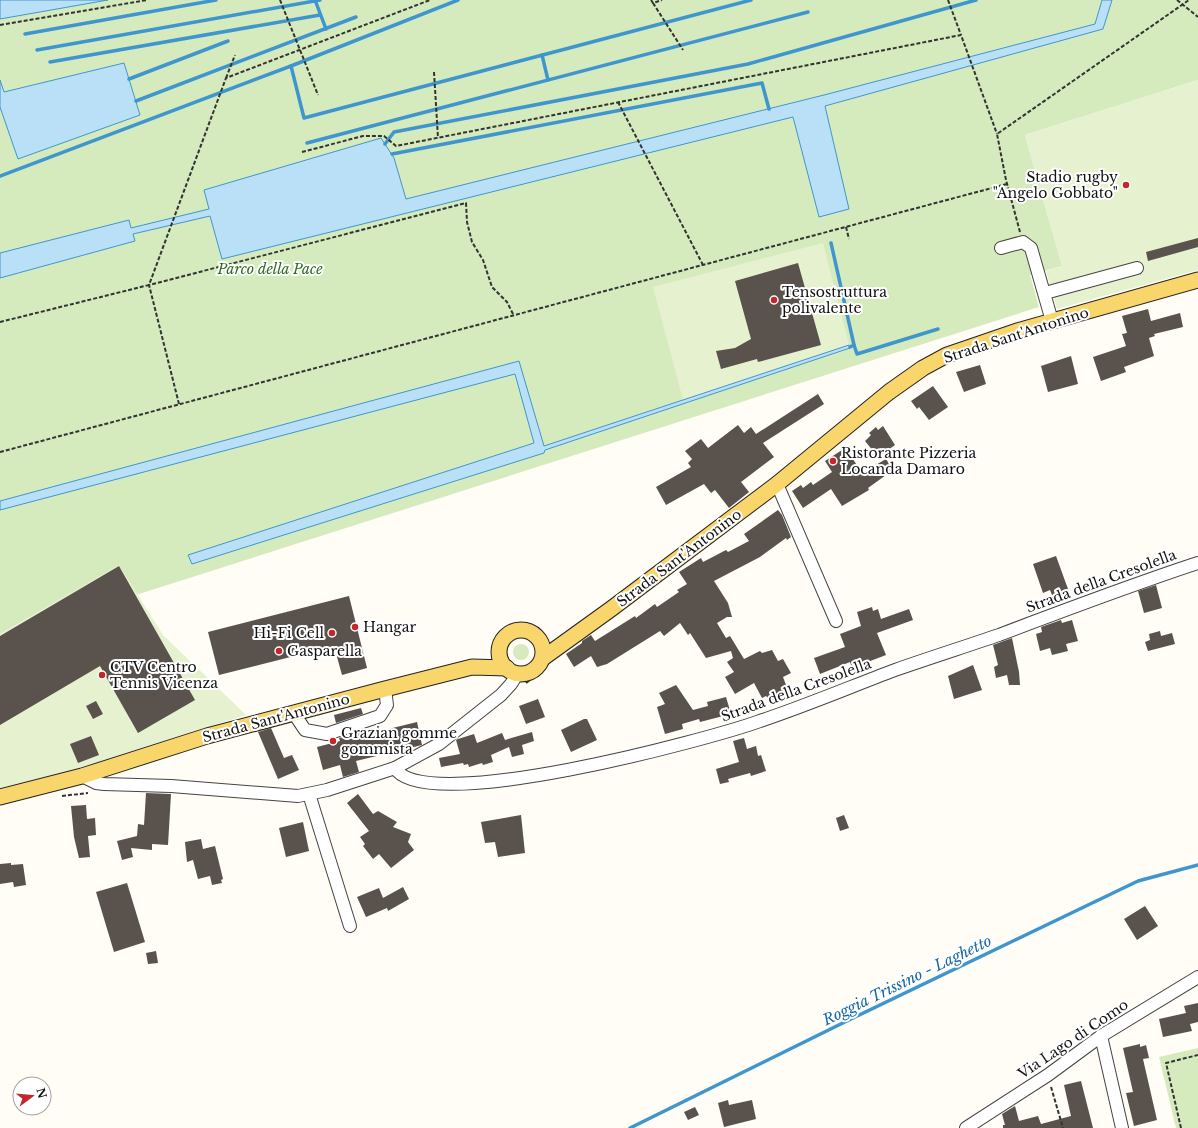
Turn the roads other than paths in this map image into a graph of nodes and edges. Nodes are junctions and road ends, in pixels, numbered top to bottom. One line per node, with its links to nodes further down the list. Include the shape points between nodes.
1 (1000, 248): 4 (street, via 1023,242 1031,248)
2 (1137, 268): 4 (street)
3 (1198, 280): 5 (main road, Strada Sant'Antonino)
4 (1045, 293): 5 (street)
5 (1052, 321): 6 (main road, Strada Sant'Antonino, via 948,355 923,368 889,392)
6 (777, 484): 8 (street); 9 (main road, Strada Sant'Antonino)
7 (1198, 563): 17 (street, Strada della Cresolella, via 1101,596 759,722 659,751 531,776 467,784 419,782 407,778)
8 (836, 621)
9 (580, 630): 10 (main road, Strada Sant'Antonino, via 559,636); 12 (main road, Strada Sant'Antonino)
10 (534, 633): 11 (main road, Strada Sant'Antonino, via 519,630 512,632); 12 (main road, via 542,644)
11 (502, 642): 13 (main road, Strada Sant'Antonino); 14 (main road, via 500,656)
12 (545, 662): 14 (main road, Strada Sant'Antonino, via 530,672)
13 (472, 667): 14 (main road, Strada Sant'Antonino); 15 (main road, Strada Sant'Antonino)
14 (516, 676): 17 (street, via 501,695 439,744)
15 (385, 689): 16 (main road, Strada Sant'Antonino); 16 (street, via 387,705 380,716 327,734 305,730)
16 (296, 712): 18 (main road, Strada Sant'Antonino, via 208,736)
17 (395, 768): 19 (street)
18 (82, 776): 19 (street, via 104,784 171,786 298,796); 20 (main road, Strada Sant'Antonino)
19 (308, 794): 21 (street)
20 (0, 797)
21 (350, 926)
22 (1198, 977): 23 (street, Via Lago di Como)
23 (1101, 1036): 24 (street, Via Lago di Como, via 1048,1075); 25 (street)
24 (966, 1128)
25 (1122, 1128)

